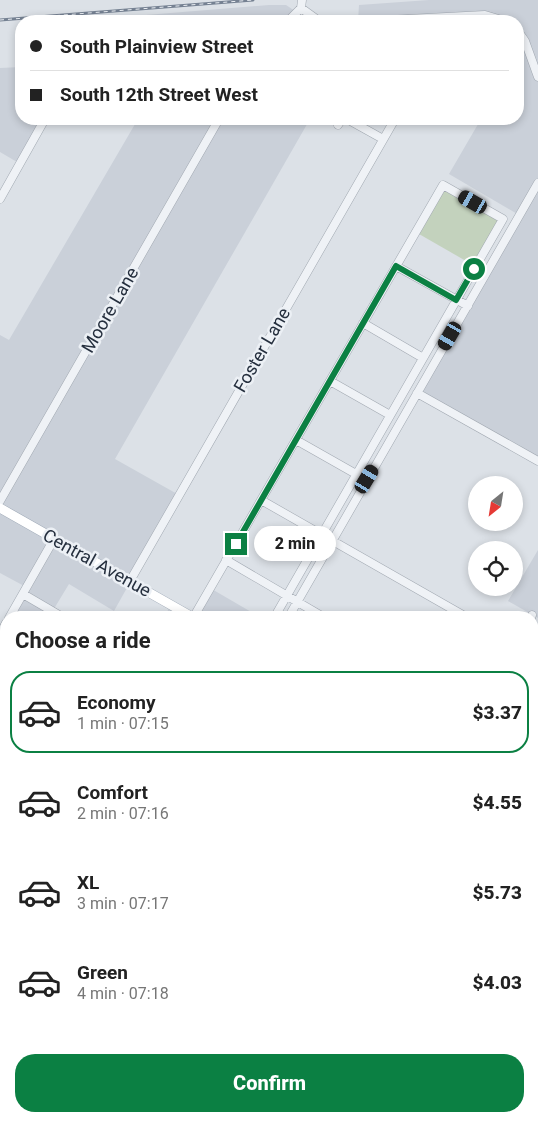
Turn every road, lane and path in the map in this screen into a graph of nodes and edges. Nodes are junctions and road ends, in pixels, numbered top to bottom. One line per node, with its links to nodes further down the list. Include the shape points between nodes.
1 (302, 4): 2 (street); 3 (street)
2 (293, 15)
3 (313, 15)
4 (469, 15): 5 (street)
5 (485, 15)
6 (524, 40): 7 (street)
7 (538, 77)
8 (43, 125): 14 (street)
9 (216, 125): 27 (street, Moore Lane)
10 (358, 125): 12 (street)
11 (391, 125): 12 (street, Foster Lane)
12 (383, 138): 33 (street, Foster Lane)
13 (538, 183): 17 (street)
14 (0, 199)
15 (396, 266): 16 (street); 16 (street, via 443,185 503,219); 18 (street)
16 (456, 300): 17 (street); 19 (street)
17 (468, 306): 21 (street)
18 (363, 323): 19 (street); 20 (street)
19 (423, 358): 22 (street)
20 (330, 381): 22 (street); 23 (street)
21 (417, 392): 24 (street); 31 (street)
22 (390, 415): 25 (street)
23 (296, 440): 25 (street); 26 (street)
24 (538, 461)
25 (356, 474): 29 (street)
26 (261, 500): 29 (street); 32 (street)
27 (0, 502)
28 (0, 508): 30 (main road, Central Avenue)
29 (322, 535): 31 (street); 35 (street)
30 (54, 539): 33 (main road, Central Avenue); 34 (street)
31 (332, 540): 36 (street); 44 (street)
32 (226, 560): 35 (street); 40 (street)
33 (130, 580): 39 (main road, Central Avenue)
34 (22, 594): 37 (street); 38 (street)
35 (287, 596): 36 (street); 41 (street)
36 (297, 602): 42 (street); 43 (street)
37 (13, 611)
38 (52, 611)
39 (184, 611)
40 (197, 611)
41 (278, 611)
42 (292, 611)
43 (313, 611)
44 (456, 611)

